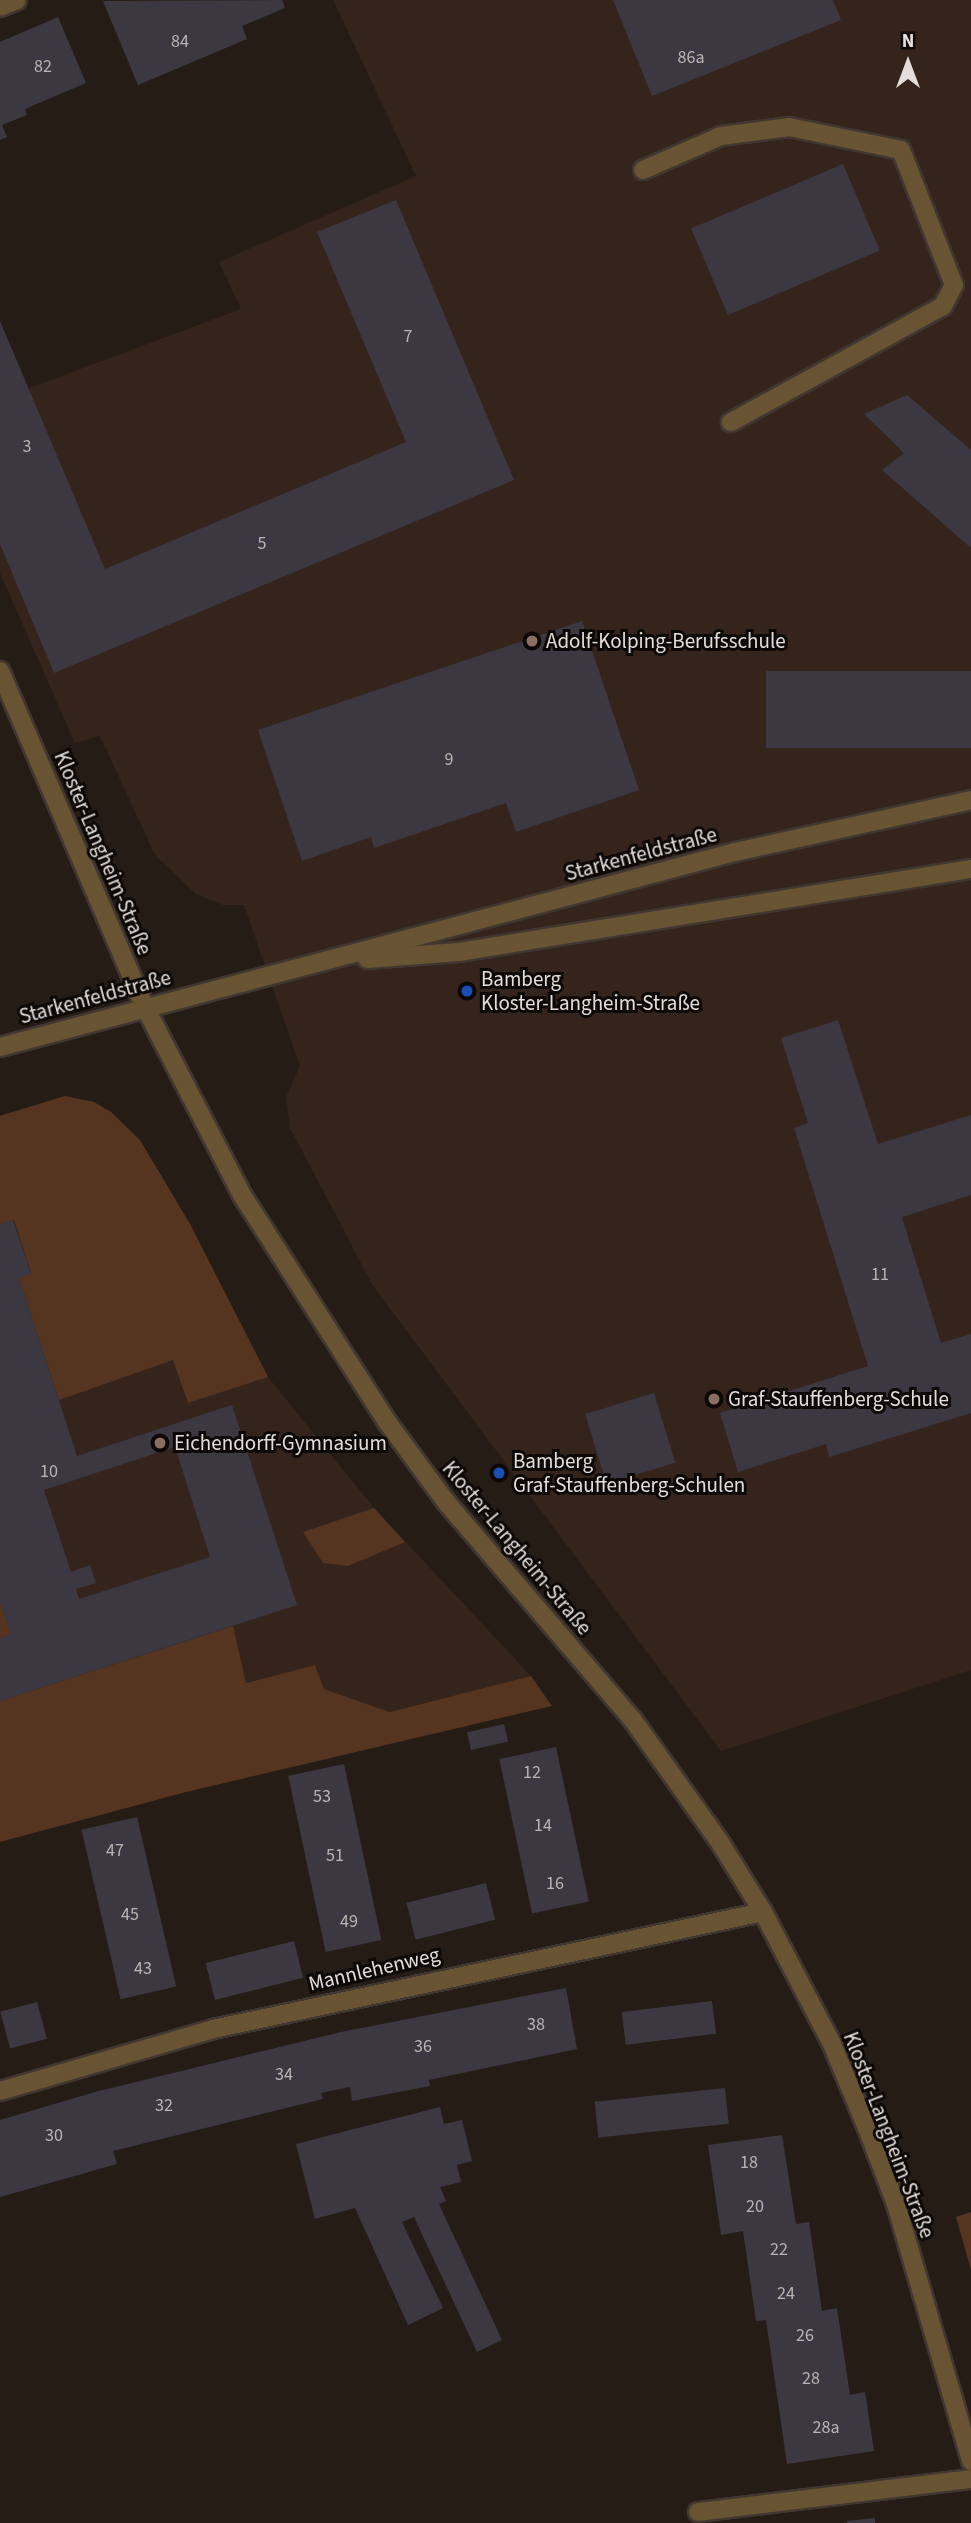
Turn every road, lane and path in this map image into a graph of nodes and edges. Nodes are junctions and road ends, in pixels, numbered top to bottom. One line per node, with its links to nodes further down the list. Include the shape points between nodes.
1 (17, 0): 2 (street)
2 (0, 7)
3 (643, 170): 4 (street, via 721,136 789,127 901,150 954,285 943,306)
4 (731, 422)
5 (0, 671): 9 (street, Kloster-Langheim-Straße)
6 (971, 800): 8 (street, Starkenfeldstraße, via 735,852)
7 (971, 869): 8 (street, Starkenfeldstraße, via 459,952)
8 (325, 962): 9 (street, Starkenfeldstraße)
9 (145, 1007): 10 (street, Starkenfeldstraße); 11 (street, Kloster-Langheim-Straße, via 242,1195 388,1423 446,1502 633,1720 721,1844)
10 (0, 1046)
11 (762, 1912): 12 (street, Mannlehenweg, via 213,2029); 13 (street, Kloster-Langheim-Straße, via 832,2044 881,2166)
12 (0, 2091)
13 (971, 2460)
14 (971, 2479): 15 (street)
15 (698, 2512)

